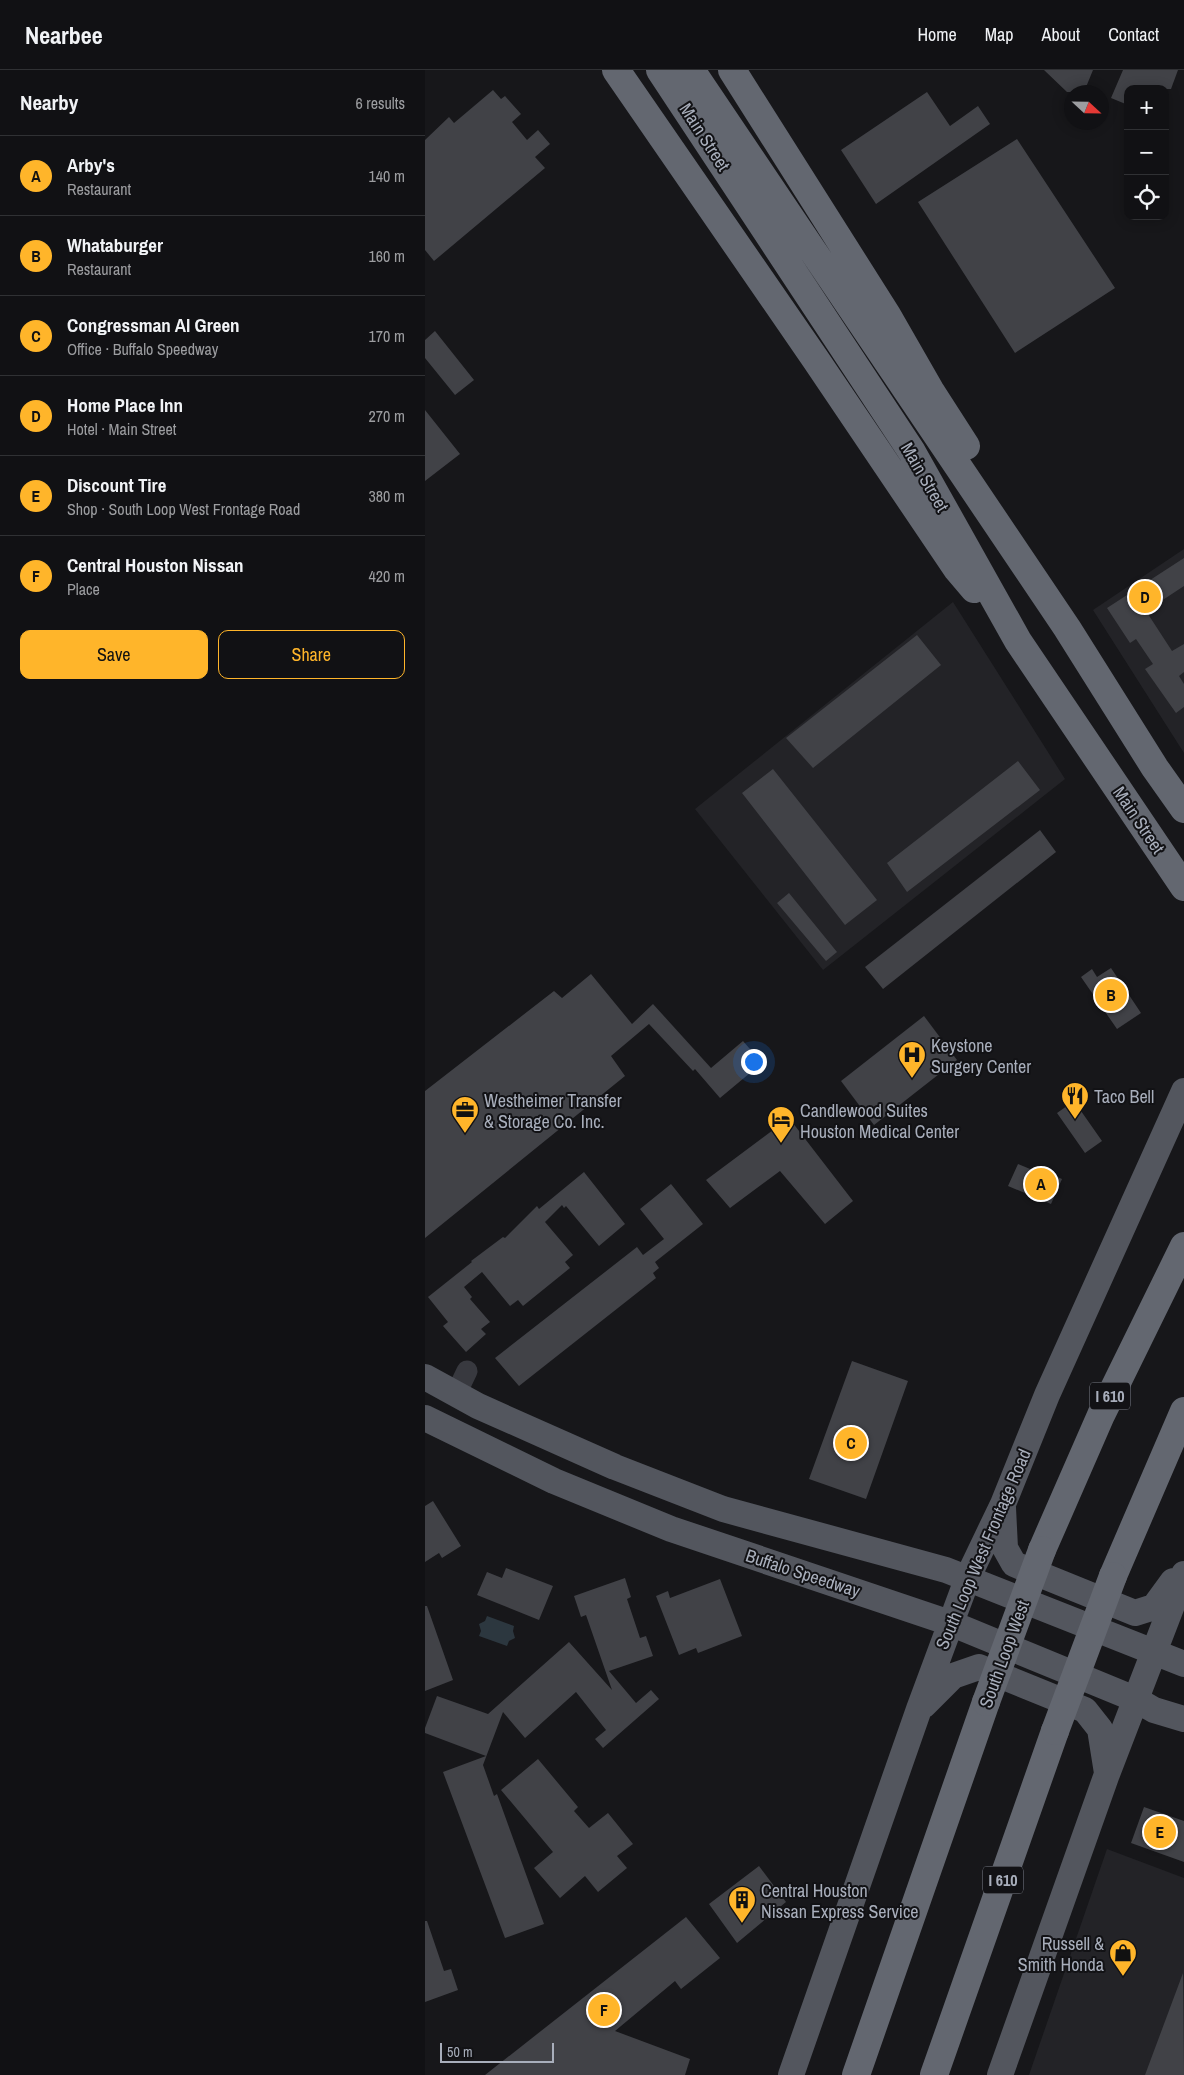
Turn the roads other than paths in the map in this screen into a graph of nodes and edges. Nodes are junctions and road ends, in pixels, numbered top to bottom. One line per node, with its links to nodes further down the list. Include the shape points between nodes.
1 (616, 70): 6 (highway, via 957,569)
2 (660, 70): 6 (highway, Main Street, via 912,452)
3 (691, 70): 5 (highway, Main Street)
4 (732, 70): 5 (highway, via 1050,580)
5 (1067, 628): 7 (highway, Main Street)
6 (1019, 641): 8 (highway, Main Street)
7 (1184, 809)
8 (1184, 887)
9 (1184, 1091): 17 (main road, South Loop West Frontage Road, via 1047,1395)
10 (1184, 1246): 30 (highway, South Loop West / I 610, bridge, via 1101,1415 1042,1550)
11 (467, 1371): 13 (street)
12 (425, 1378): 13 (main road)
13 (467, 1400): 16 (main road); 18 (main road, via 615,1467)
14 (1184, 1411): 31 (highway, I 610, bridge, via 1113,1576)
15 (425, 1418): 16 (main road, Buffalo Speedway)
16 (462, 1437): 19 (main road, Buffalo Speedway, via 579,1492)
17 (1003, 1504): 20 (main road, via 1005,1548 1015,1564 1135,1613 1154,1607); 22 (main road, South Loop West Frontage Road)
18 (723, 1509): 19 (main road); 22 (main road)
19 (711, 1544): 23 (main road, Buffalo Speedway)
20 (1184, 1566)
21 (1184, 1574): 24 (main road)
22 (968, 1577): 23 (main road, South Loop West Frontage Road); 24 (main road)
23 (950, 1623): 26 (main road, Buffalo Speedway); 27 (main road, South Loop West Frontage Road)
24 (1153, 1653): 25 (main road); 26 (main road)
25 (1184, 1664)
26 (1135, 1698): 28 (main road, Buffalo Speedway, via 1154,1710); 29 (main road)
27 (919, 1709): 29 (main road, via 953,1676 979,1667 1085,1710 1100,1729); 32 (main road, South Loop West Frontage Road)
28 (1184, 1719)
29 (1107, 1774): 37 (main road)
30 (895, 1963): 33 (highway); 34 (highway, South Loop West / I 610)
31 (951, 2029): 35 (highway, I 610); 36 (highway)
32 (791, 2075)
33 (847, 2075)
34 (856, 2075)
35 (934, 2075)
36 (941, 2075)
37 (1000, 2075)

